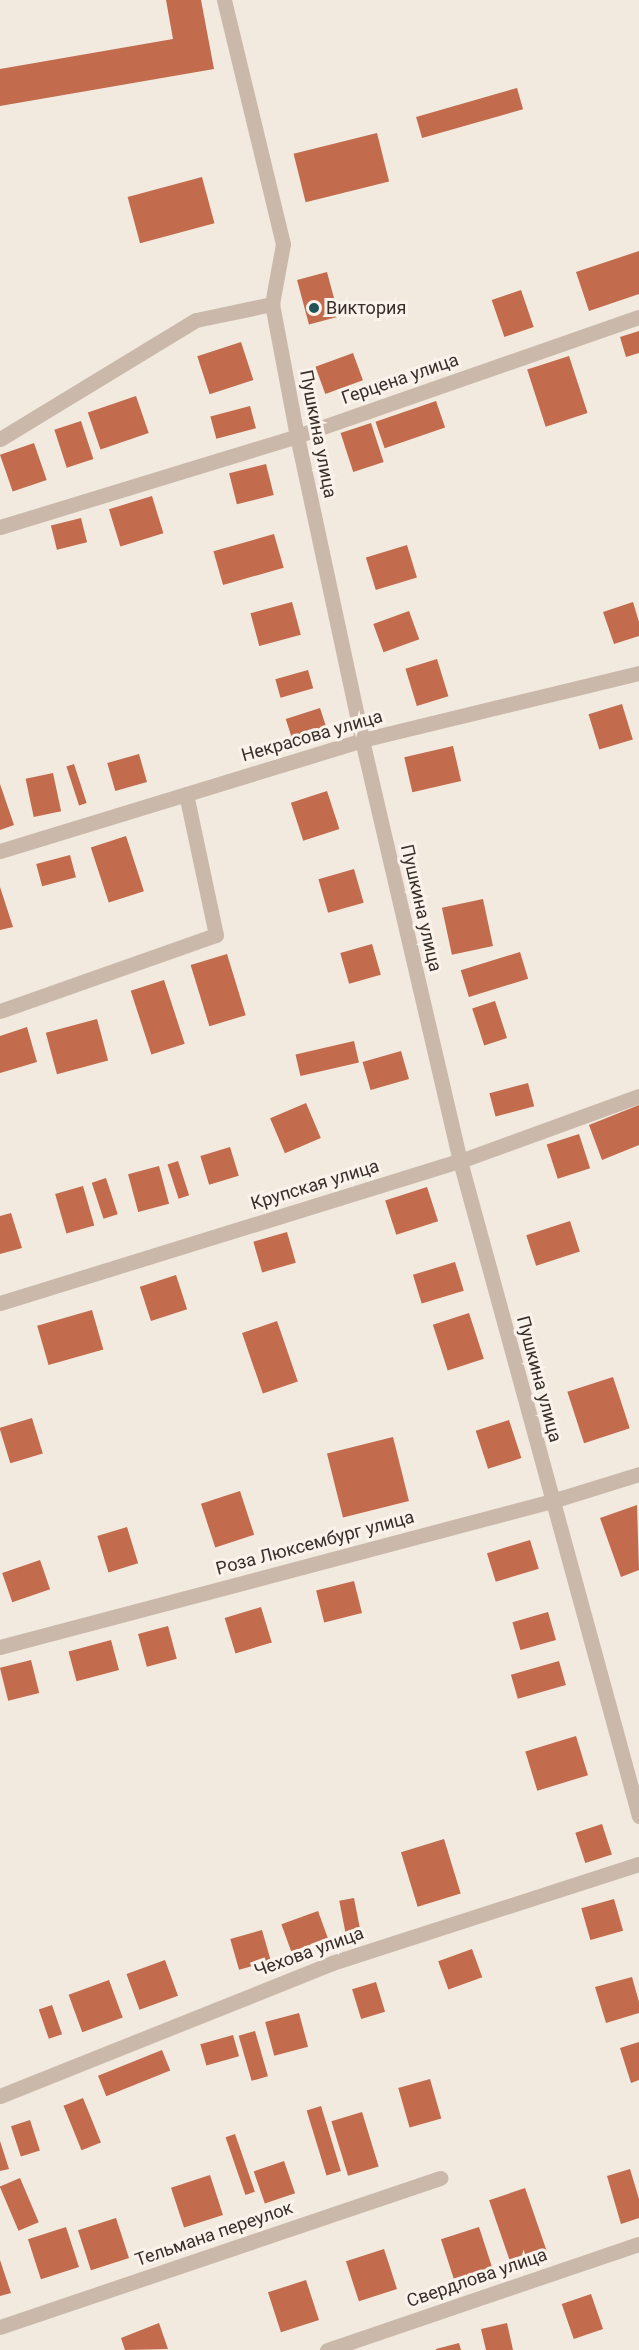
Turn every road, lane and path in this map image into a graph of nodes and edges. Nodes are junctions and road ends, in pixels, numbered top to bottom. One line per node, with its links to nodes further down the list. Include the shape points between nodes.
1 (224, 0): 2 (street, Пушкина улица, via 283,244)
2 (272, 304): 4 (street, Пушкина улица); 5 (street, via 196,321)
3 (639, 317): 4 (street, Герцена улица)
4 (297, 436): 6 (street, Герцена улица); 8 (street, Пушкина улица)
5 (0, 439)
6 (0, 527)
7 (639, 673): 8 (street, Некрасова улица)
8 (362, 740): 9 (street, Некрасова улица); 13 (street, Пушкина улица)
9 (186, 794): 10 (street, Некрасова улица); 11 (street, via 216,935)
10 (0, 850)
11 (0, 1011)
12 (639, 1096): 13 (street, Крупская улица)
13 (460, 1161): 14 (street, Крупская улица); 16 (street, Пушкина улица)
14 (0, 1303)
15 (639, 1474): 16 (street, Роза Люксембург улица)
16 (552, 1501): 17 (street, Роза Люксембург улица); 18 (street, Пушкина улица)
17 (0, 1647)
18 (639, 1816)
19 (639, 1864): 20 (street, Чехова улица, via 332,1963)
20 (0, 2096)
21 (441, 2178): 23 (street, Тельмана переулок)
22 (639, 2244): 24 (street, Свердлова улица)
23 (0, 2327)
24 (327, 2350)

